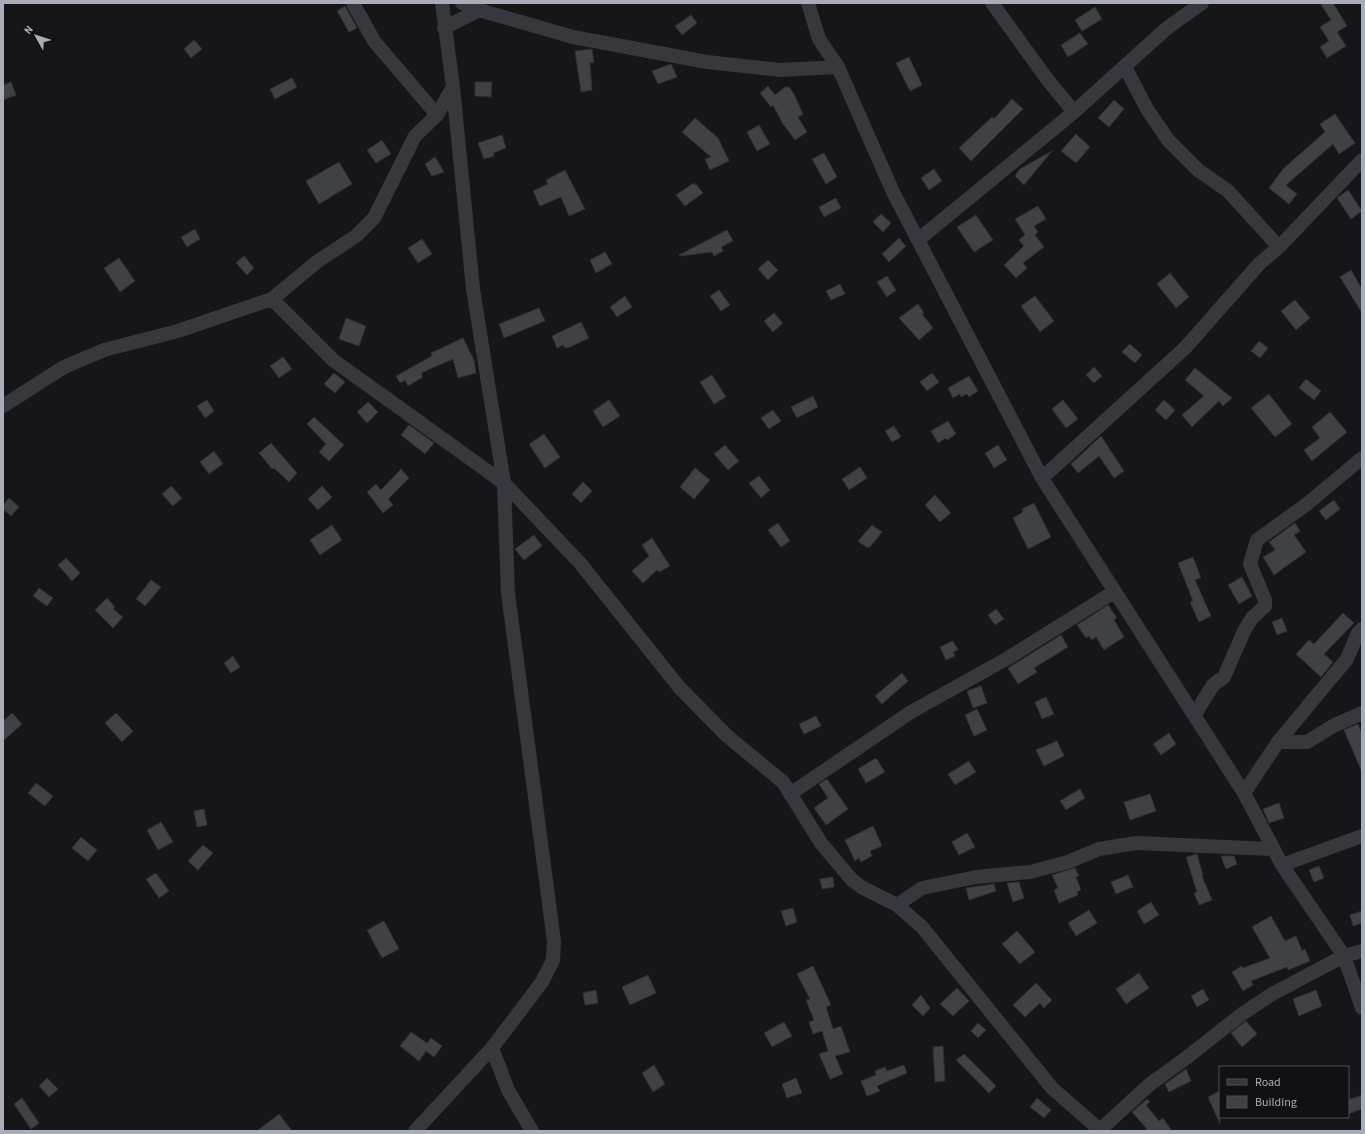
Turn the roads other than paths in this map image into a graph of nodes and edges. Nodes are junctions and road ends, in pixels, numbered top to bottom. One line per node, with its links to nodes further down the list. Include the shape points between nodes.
1 (354, 3): 13 (street, via 374,41)
2 (442, 3): 8 (street)
3 (462, 3): 7 (street)
4 (808, 3): 9 (street, via 819,39)
5 (992, 3): 12 (street, via 1046,79)
6 (1202, 3): 10 (street, via 1167,28)
7 (479, 10): 8 (street); 9 (street, via 574,36 707,62 780,70)
8 (444, 28): 11 (street)
9 (838, 67): 15 (street, via 893,192)
10 (1125, 67): 12 (street); 16 (street, via 1147,109 1168,140 1198,170 1228,191)
11 (453, 87): 13 (street); 21 (street, via 473,289)
12 (1074, 112): 15 (street)
13 (437, 115): 17 (street, via 415,136 374,218 356,236 318,261)
14 (1362, 160): 16 (street)
15 (918, 240): 20 (street)
16 (1279, 246): 20 (street, via 1260,263 1185,348)
17 (272, 299): 18 (street, via 178,331 104,350 64,367); 21 (street, via 333,360)
18 (3, 406)
19 (1362, 458): 25 (street, via 1307,504 1257,540 1250,564 1265,600 1265,606 1252,618 1224,677 1213,685)
20 (1042, 478): 22 (street)
21 (504, 483): 28 (street, via 580,563 679,687 726,735 783,782); 36 (street, via 508,593 554,941 554,960 542,982)
22 (1114, 592): 25 (street); 28 (street, via 1008,658 911,712)
23 (1362, 629): 26 (street, via 1347,659)
24 (1362, 713): 26 (street, via 1333,726 1307,742)
25 (1195, 714): 27 (street)
26 (1278, 742): 27 (street)
27 (1244, 793): 30 (street)
28 (790, 794): 32 (street, via 821,843 852,880)
29 (1362, 836): 31 (street)
30 (1272, 849): 31 (street); 32 (street, via 1136,843 1099,849 1068,862 1030,872 976,877 922,888)
31 (1282, 865): 34 (street)
32 (897, 905): 39 (street, via 922,927 1052,1088)
33 (1362, 951): 34 (street)
34 (1344, 956): 35 (street); 39 (street, via 1272,994 1242,1014 1149,1085)
35 (1362, 1008)
36 (492, 1048): 37 (street); 38 (street, via 508,1090)
37 (415, 1131)
38 (532, 1131)
39 (1101, 1131)

